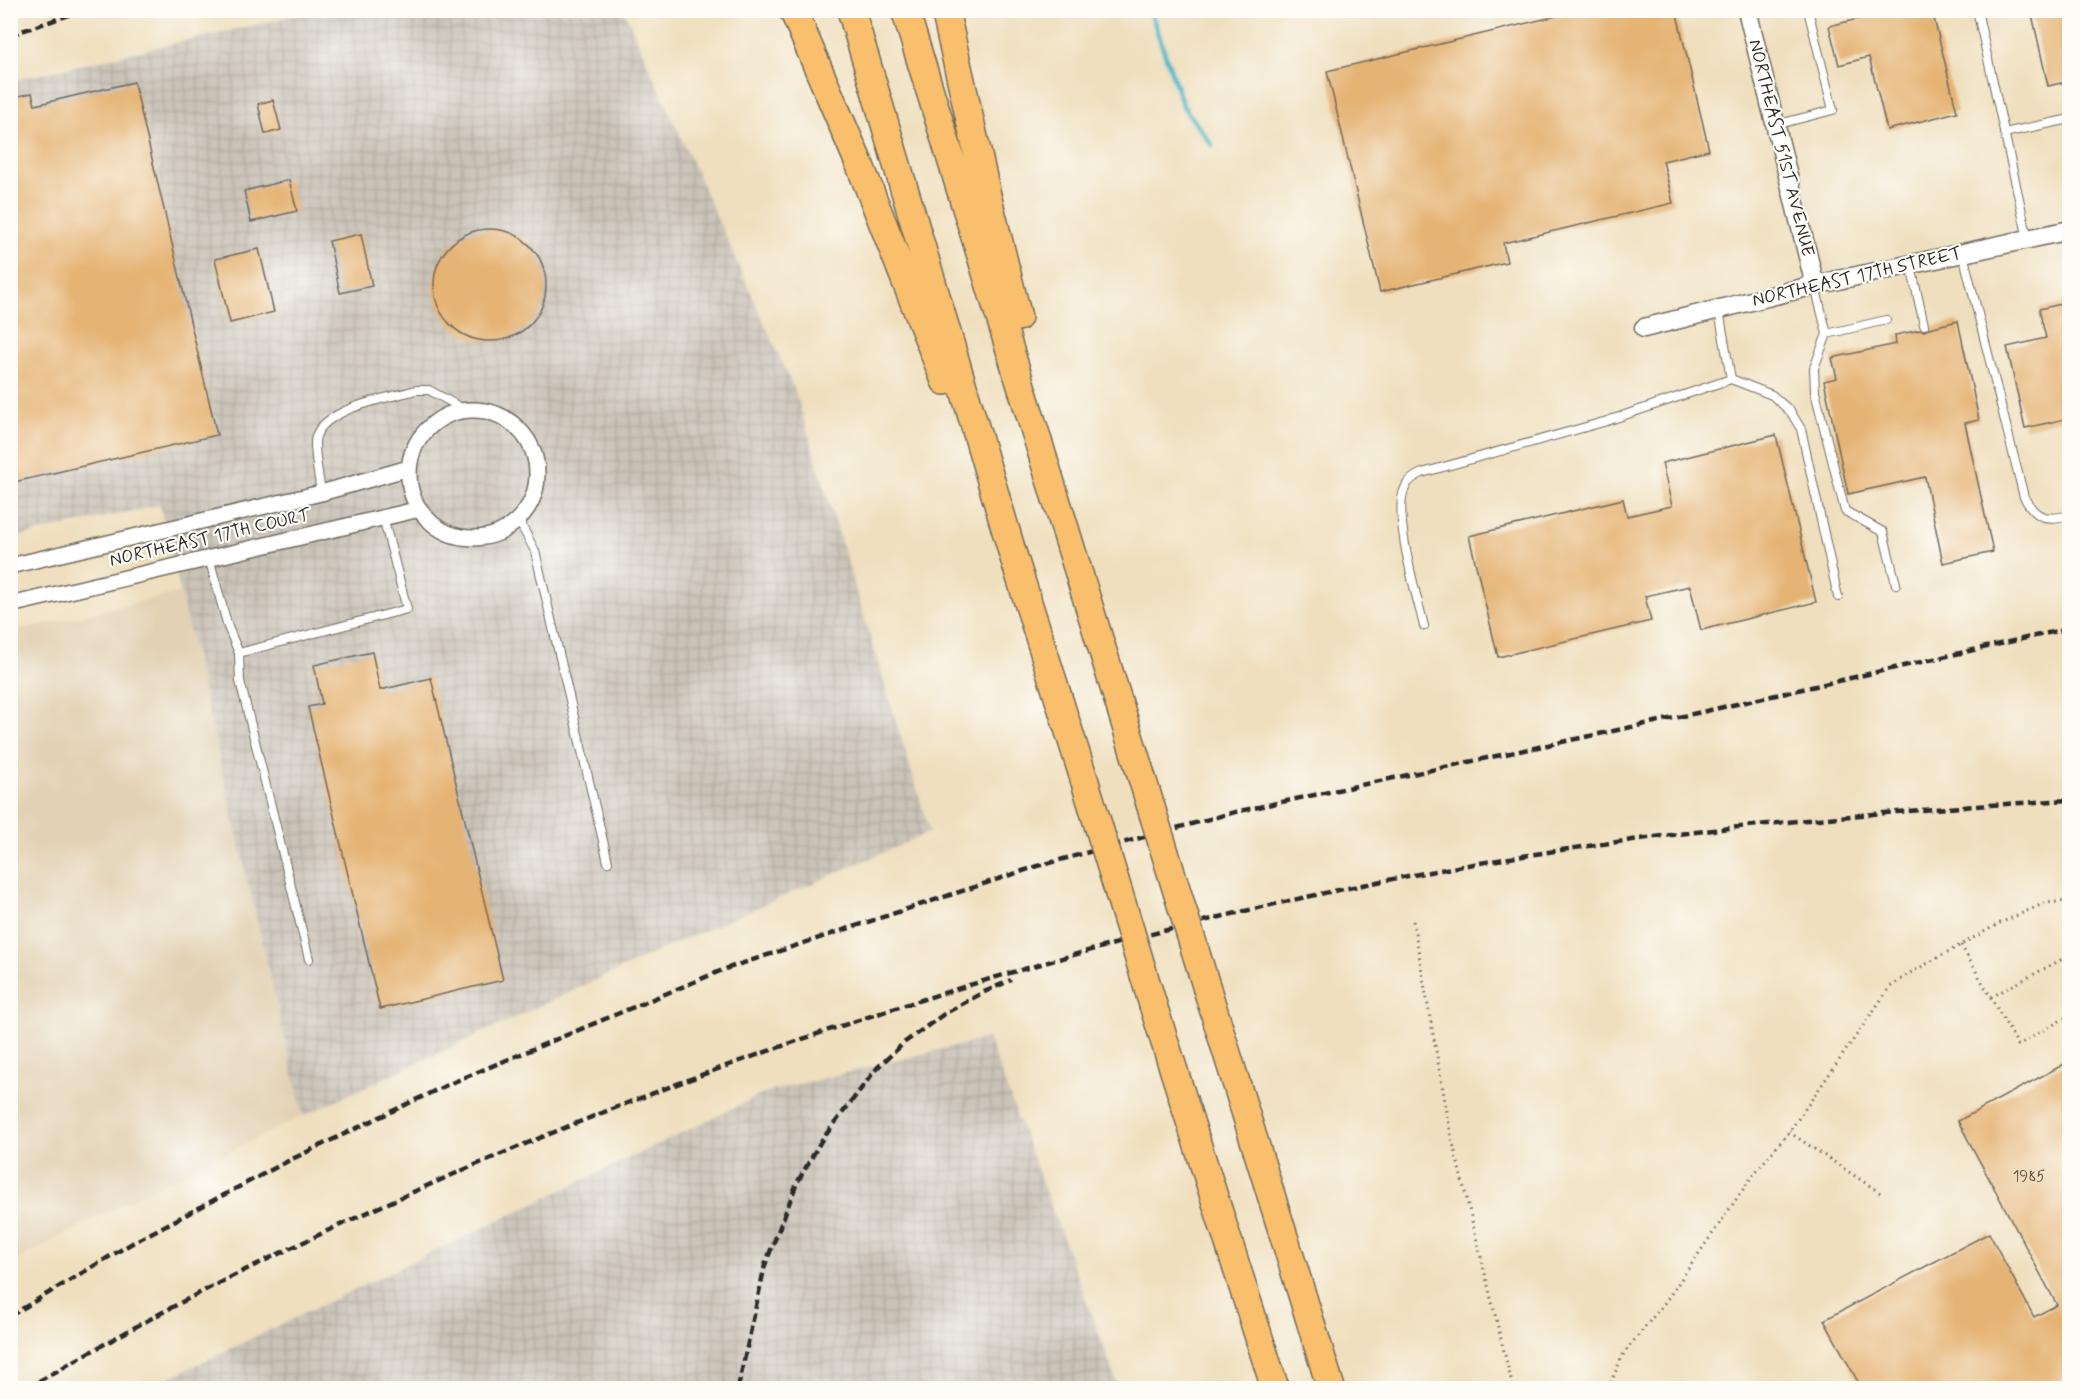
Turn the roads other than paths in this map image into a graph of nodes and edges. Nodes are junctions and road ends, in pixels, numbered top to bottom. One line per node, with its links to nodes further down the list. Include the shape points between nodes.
1 (793, 10): 30 (highway, via 866,180)
2 (851, 10): 30 (highway)
3 (905, 10): 37 (highway)
4 (945, 10): 37 (highway, via 987,195)
5 (1747, 10): 9 (street, NORTHEAST 51ST AVENUE)
6 (1808, 10): 9 (lane, via 1833,110)
7 (1977, 10): 10 (lane)
8 (2070, 119): 10 (lane)
9 (1776, 125): 15 (street, NORTHEAST 51ST AVENUE)
10 (2004, 133): 12 (lane)
11 (2070, 230): 12 (street, NORTHEAST 17TH STREET)
12 (2028, 239): 13 (street, NORTHEAST 17TH STREET)
13 (1963, 253): 14 (street, NORTHEAST 17TH STREET); 26 (lane, via 2024,497 2040,516 2049,519)
14 (1910, 264): 15 (street, NORTHEAST 17TH STREET); 18 (lane)
15 (1815, 285): 16 (street, NORTHEAST 17TH STREET); 20 (lane)
16 (1719, 309): 19 (street, NORTHEAST 17TH STREET); 21 (lane)
17 (1886, 320): 20 (lane)
18 (1924, 325)
19 (1644, 328)
20 (1827, 334): 32 (lane, via 1814,369 1815,392 1845,511 1883,532)
21 (1731, 379): 33 (lane, via 1772,395 1790,411 1801,429); 35 (lane, via 1607,421 1412,478 1404,488 1402,521)
22 (465, 410): 23 (street, via 444,416 427,429 414,447); 24 (lane, via 429,390 416,390 334,415 321,426 314,441); 28 (street, via 484,410 503,417 519,429 530,445 536,464 536,484)
23 (409, 468): 24 (street, NORTHEAST 17TH COURT); 25 (street, via 411,490)
24 (321, 493): 31 (street, NORTHEAST 17TH COURT)
25 (420, 509): 27 (street, NORTHEAST 17TH COURT); 28 (street, via 432,524 467,538 486,537)
26 (2070, 515)
27 (383, 517): 29 (street, NORTHEAST 17TH COURT); 36 (lane, via 407,609)
28 (519, 519): 38 (lane, via 535,550)
29 (209, 558): 34 (street, NORTHEAST 17TH COURT); 36 (lane)
30 (1014, 558): 40 (highway, bridge)
31 (10, 566)
32 (1896, 584)
33 (1838, 597)
34 (10, 605)
35 (1424, 626)
36 (239, 653): 39 (lane, via 240,681)
37 (1115, 687): 43 (highway, bridge)
38 (608, 862)
39 (309, 959)
40 (1189, 1118): 41 (highway); 42 (highway)
41 (1262, 1389)
42 (1275, 1389)
43 (1331, 1389)

